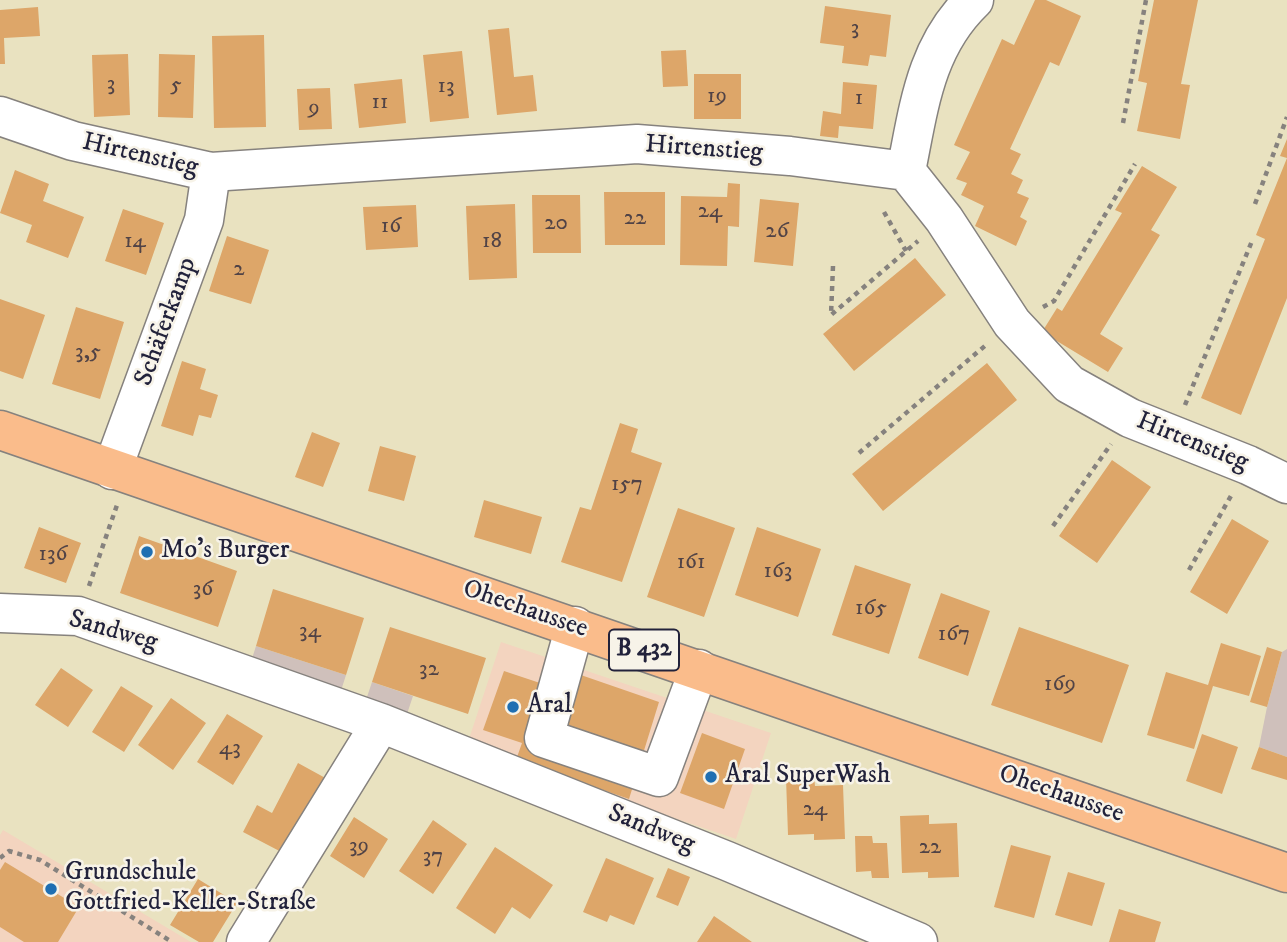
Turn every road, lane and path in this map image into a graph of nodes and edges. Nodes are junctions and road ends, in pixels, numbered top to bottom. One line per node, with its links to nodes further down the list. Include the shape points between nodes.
1 (974, 0): 6 (street, via 954,20 925,76)
2 (1146, 0): 5 (path)
3 (0, 116): 7 (street, Hirtenstieg, via 73,141)
4 (1287, 117): 8 (path)
5 (1124, 123)
6 (906, 171): 7 (street, Hirtenstieg, via 637,144); 10 (street, Hirtenstieg)
7 (211, 172): 19 (street, Schäferkamp, via 204,220)
8 (1255, 204)
9 (884, 212): 12 (path)
10 (944, 219): 12 (path); 14 (street, Hirtenstieg, via 1012,323 1069,384)
11 (1252, 241): 16 (path)
12 (906, 251): 13 (path, via 831,315)
13 (834, 266)
14 (1130, 418): 16 (street, Hirtenstieg); 20 (path)
15 (0, 430): 19 (main road, Ohechaussee / B 432)
16 (1172, 435): 17 (street, Hirtenstieg)
17 (1248, 465): 18 (street, Hirtenstieg); 21 (path)
18 (1287, 484)
19 (115, 487): 23 (path); 24 (main road, Ohechaussee / B 432)
20 (1053, 526)
21 (1189, 570)
22 (0, 613): 23 (street, Sandweg)
23 (78, 616): 26 (street, Sandweg)
24 (575, 626): 25 (main road, Ohechaussee / B 432); 25 (street, via 544,738 659,777)
25 (699, 669): 28 (main road, Ohechaussee / B 432)
26 (381, 723): 30 (street); 31 (street, Sandweg)
27 (0, 858): 29 (path, via 9,851 40,860)
28 (1287, 873)
29 (172, 942)
30 (246, 942)
31 (918, 942)

